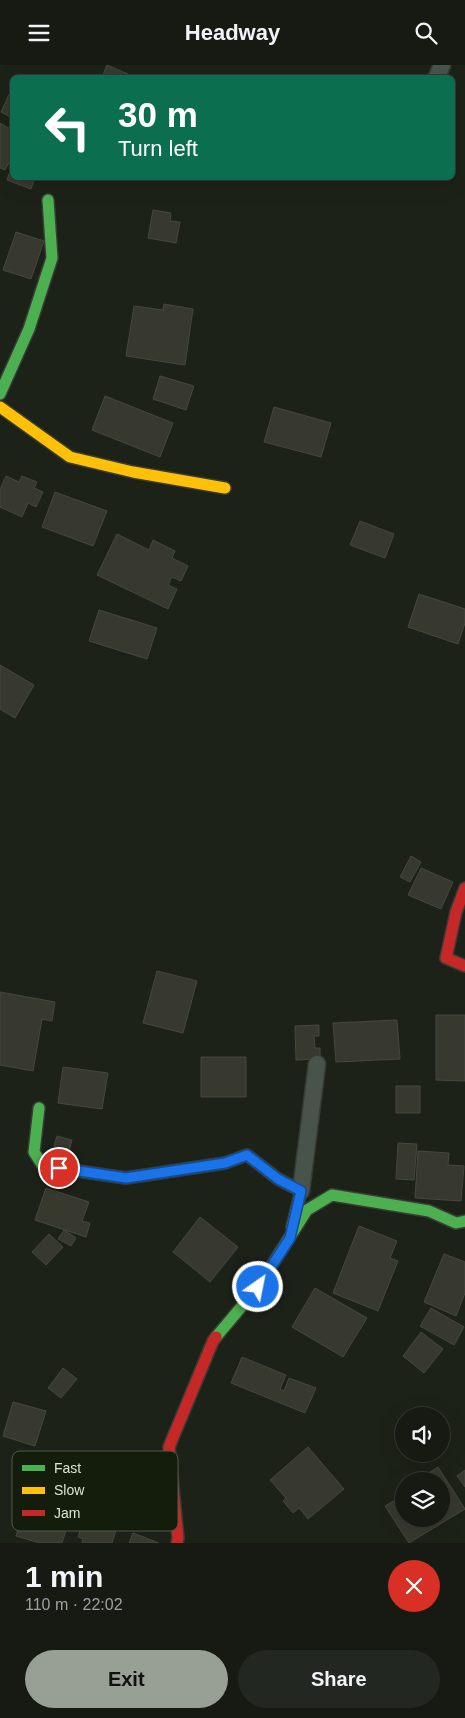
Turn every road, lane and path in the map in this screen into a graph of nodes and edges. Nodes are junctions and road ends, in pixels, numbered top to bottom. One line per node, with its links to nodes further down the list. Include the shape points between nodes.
1 (48, 200): 2 (street, via 52,258 29,329)
2 (0, 394)
3 (0, 407): 4 (street, via 70,457)
4 (225, 488)
5 (465, 888): 6 (street, via 456,911 446,958)
6 (465, 966)
7 (316, 1064): 9 (street)
8 (39, 1108): 9 (street, via 34,1152 43,1166 126,1178 225,1163 247,1155 278,1179)
9 (301, 1191): 11 (street)
10 (465, 1221): 11 (street, via 456,1223 430,1211 332,1195 307,1210)
11 (290, 1238): 12 (street, via 258,1287 214,1341)
12 (169, 1451)

